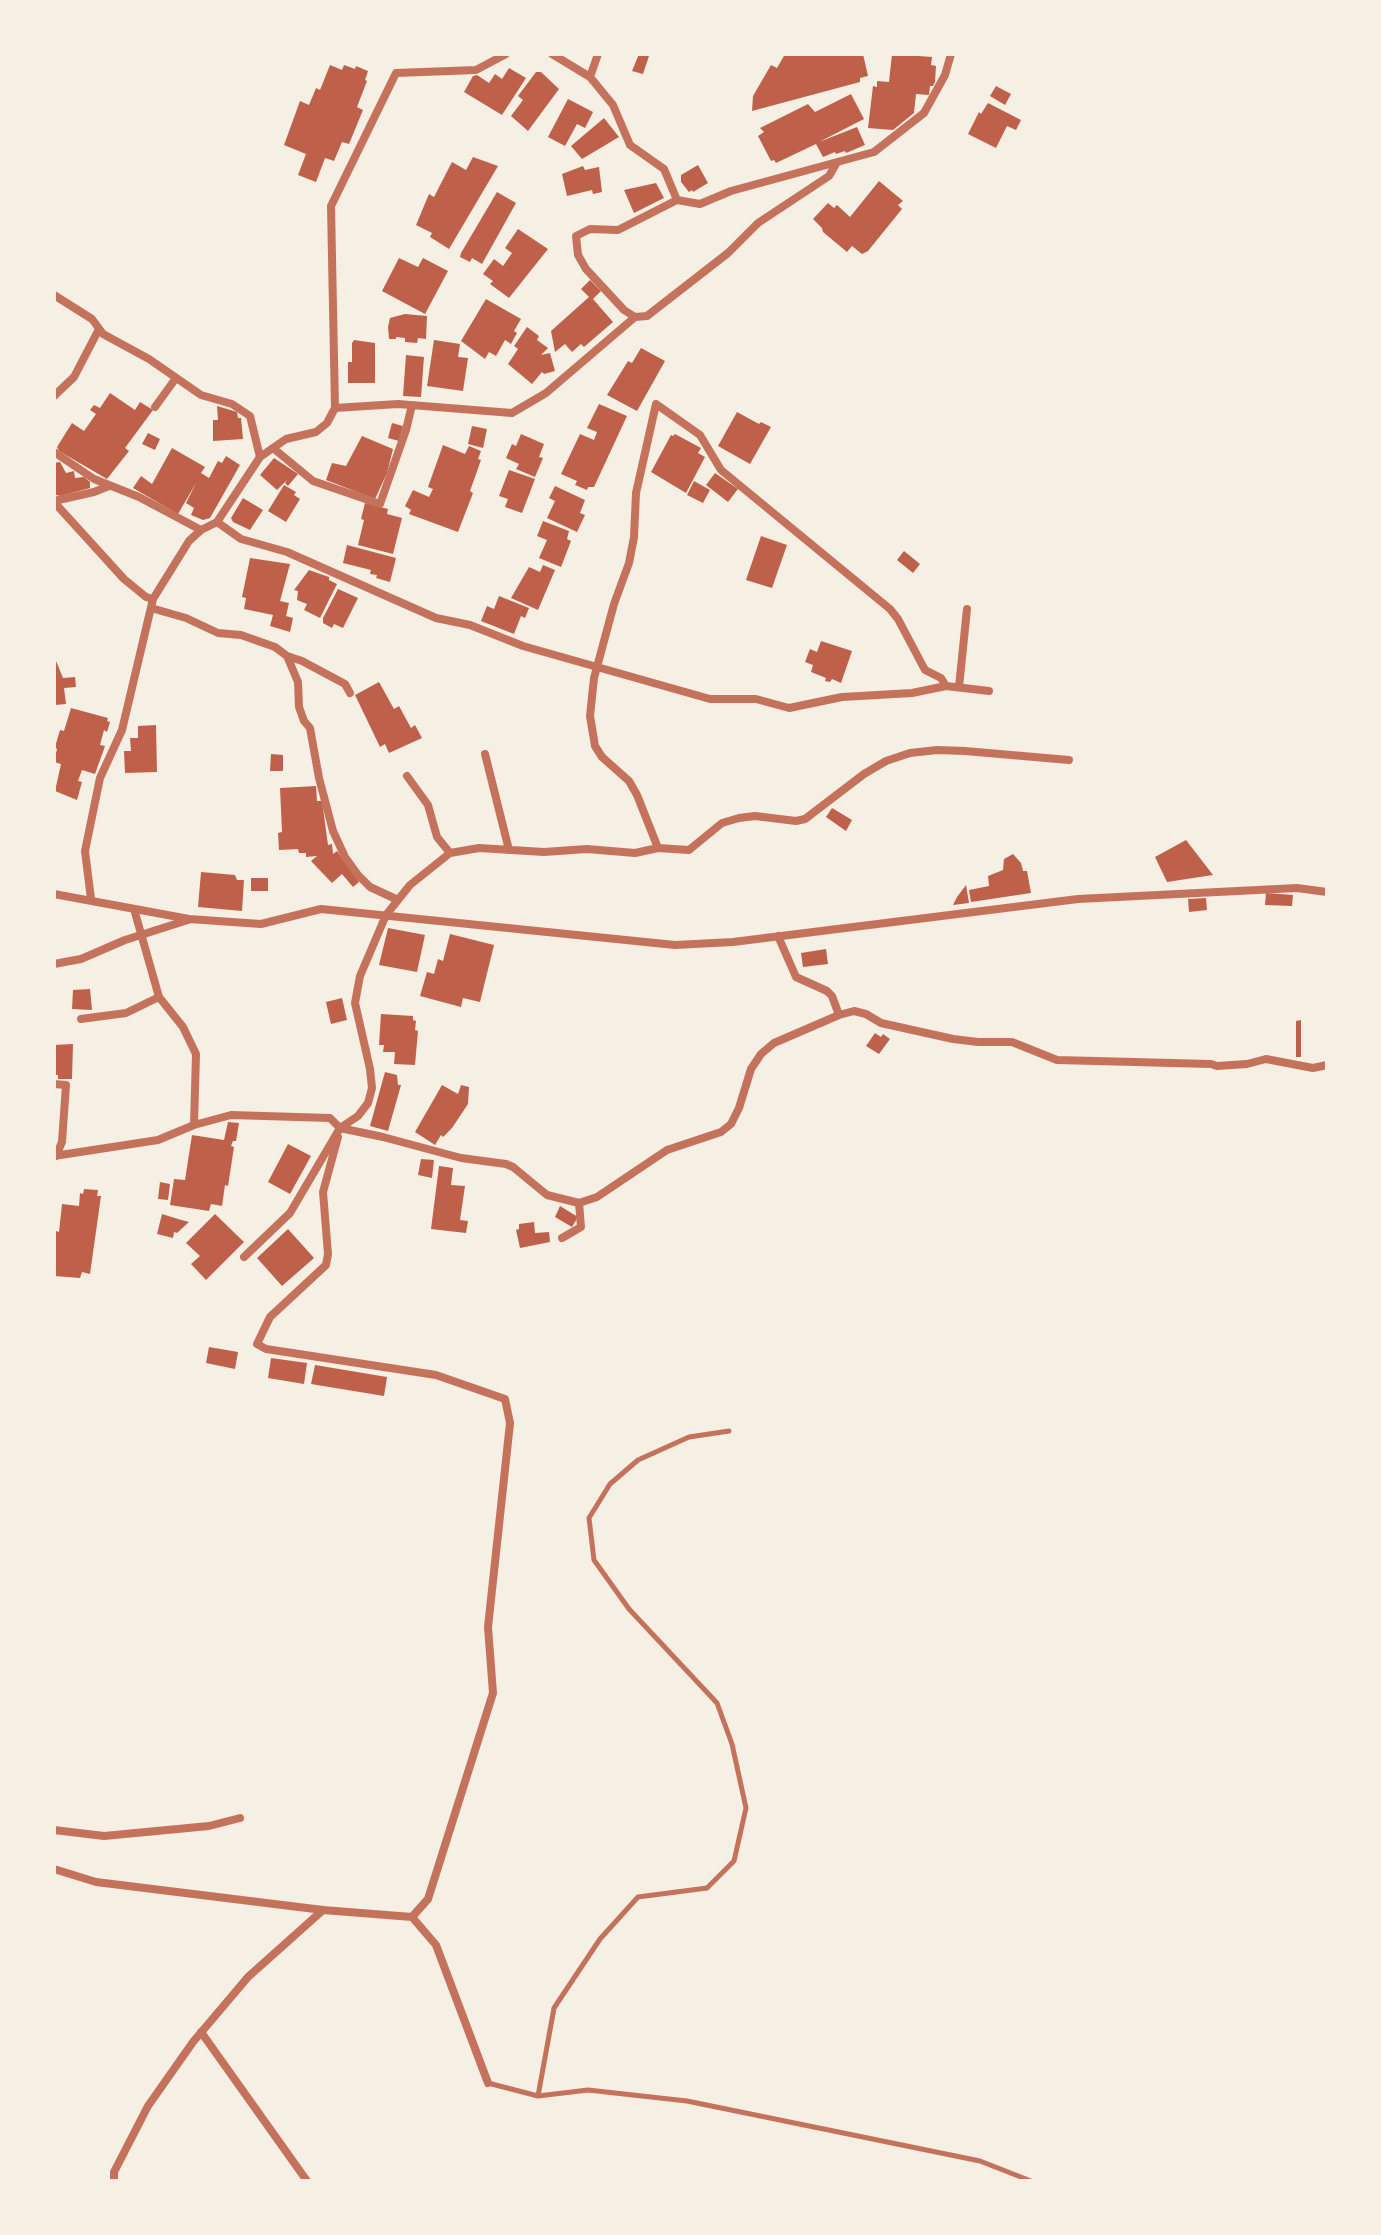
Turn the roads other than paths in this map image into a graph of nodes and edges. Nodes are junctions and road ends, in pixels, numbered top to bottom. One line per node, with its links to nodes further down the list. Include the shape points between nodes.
1 (506, 54): 15 (street, via 476,70 396,73 331,206)
2 (552, 54): 5 (street)
3 (598, 54): 5 (street)
4 (951, 54): 6 (street, via 924,113 874,152)
5 (590, 77): 7 (street, via 613,105 630,145 664,169)
6 (836, 164): 7 (street, via 700,204); 9 (street, via 829,176 758,223 647,316)
7 (677, 200): 9 (street, via 618,230 590,229 576,236 586,269)
8 (54, 295): 10 (street)
9 (635, 317): 13 (street, via 546,393 512,413)
10 (99, 329): 11 (street); 12 (street, via 74,377)
11 (176, 378): 14 (street); 18 (street, via 250,416)
12 (54, 396)
13 (412, 405): 15 (street); 16 (street, via 380,504 313,481)
14 (155, 407)
15 (335, 408): 16 (street, via 316,432)
16 (273, 448): 18 (street)
17 (54, 452): 19 (street)
18 (260, 457): 21 (street)
19 (109, 486): 20 (street); 22 (street)
20 (54, 502): 23 (street)
21 (217, 522): 22 (street); 26 (street, via 241,539 298,556 436,618)
22 (201, 530): 23 (street)
23 (152, 604): 25 (street, via 218,633 275,647); 39 (street, via 122,730 100,778 85,851)
24 (967, 609): 28 (street)
25 (287, 656): 30 (street, via 345,684); 40 (street, via 298,682 299,707 310,728 333,831 358,875)
26 (597, 668): 27 (street, via 710,699 756,699 789,708); 27 (street, via 629,563 636,493 656,404 700,435 721,470 890,609 925,670); 34 (street, via 590,716 595,746 629,781)
27 (946, 686): 28 (street)
28 (959, 687): 29 (street)
29 (989, 691)
30 (350, 693)
31 (485, 754): 35 (street)
32 (1069, 760): 34 (street, via 965,751 910,753 855,780 805,819 739,818 722,823 689,850)
33 (407, 776): 36 (street, via 428,805 437,837)
34 (658, 848): 35 (street, via 635,853)
35 (509, 850): 36 (street)
36 (450, 853): 40 (street)
37 (1327, 892): 45 (street, via 1297,888 1078,899)
38 (54, 894): 39 (street)
39 (91, 899): 41 (street)
40 (398, 900): 42 (street)
41 (134, 909): 43 (street); 44 (street)
42 (386, 915): 43 (street, via 321,909 261,924); 45 (street, via 675,945); 53 (street, via 355,990 372,1088 358,1116)
43 (189, 919): 44 (street)
44 (141, 935): 46 (street); 47 (street)
45 (778, 936): 48 (street, via 796,977 827,991)
46 (54, 964)
47 (159, 997): 49 (street, via 126,1013); 52 (street, via 196,1054)
48 (839, 1015): 50 (street, via 854,1011 881,1023 953,1039 1012,1042 1057,1060 1217,1066 1266,1059 1313,1068); 55 (street, via 774,1043 761,1054 731,1124 721,1132 667,1150 597,1197)
49 (81, 1019)
50 (1327, 1065)
51 (54, 1084): 54 (street, via 66,1085 62,1142)
52 (194, 1125): 53 (street, via 231,1115 309,1116 330,1118); 54 (street, via 158,1140)
53 (340, 1128): 55 (street, via 506,1164 547,1195); 57 (street, via 290,1213); 63 (street, via 323,1192 326,1265 270,1317 257,1344 436,1375 505,1399 510,1423 488,1627 493,1693 428,1899)
54 (55, 1156)
55 (579, 1203): 56 (street, via 581,1227)
56 (562, 1238)
57 (244, 1257)
58 (729, 1431): 66 (lane, via 689,1437 638,1460 610,1484 589,1518 594,1560 629,1609 717,1703 746,1808 734,1861 707,1888 638,1897 600,1939 554,2008)
59 (240, 1818): 60 (street, via 104,1836)
60 (54, 1830)
61 (54, 1869): 62 (street, via 96,1882)
62 (323, 1910): 63 (street); 64 (street, via 248,1977)
63 (412, 1917): 65 (street, via 436,1945)
64 (201, 2032): 67 (street, via 148,2106); 68 (street)
65 (488, 2083): 66 (lane)
66 (538, 2096): 69 (lane, via 588,2090 687,2101 980,2161)
67 (114, 2181)
68 (307, 2181)
69 (1031, 2181)

